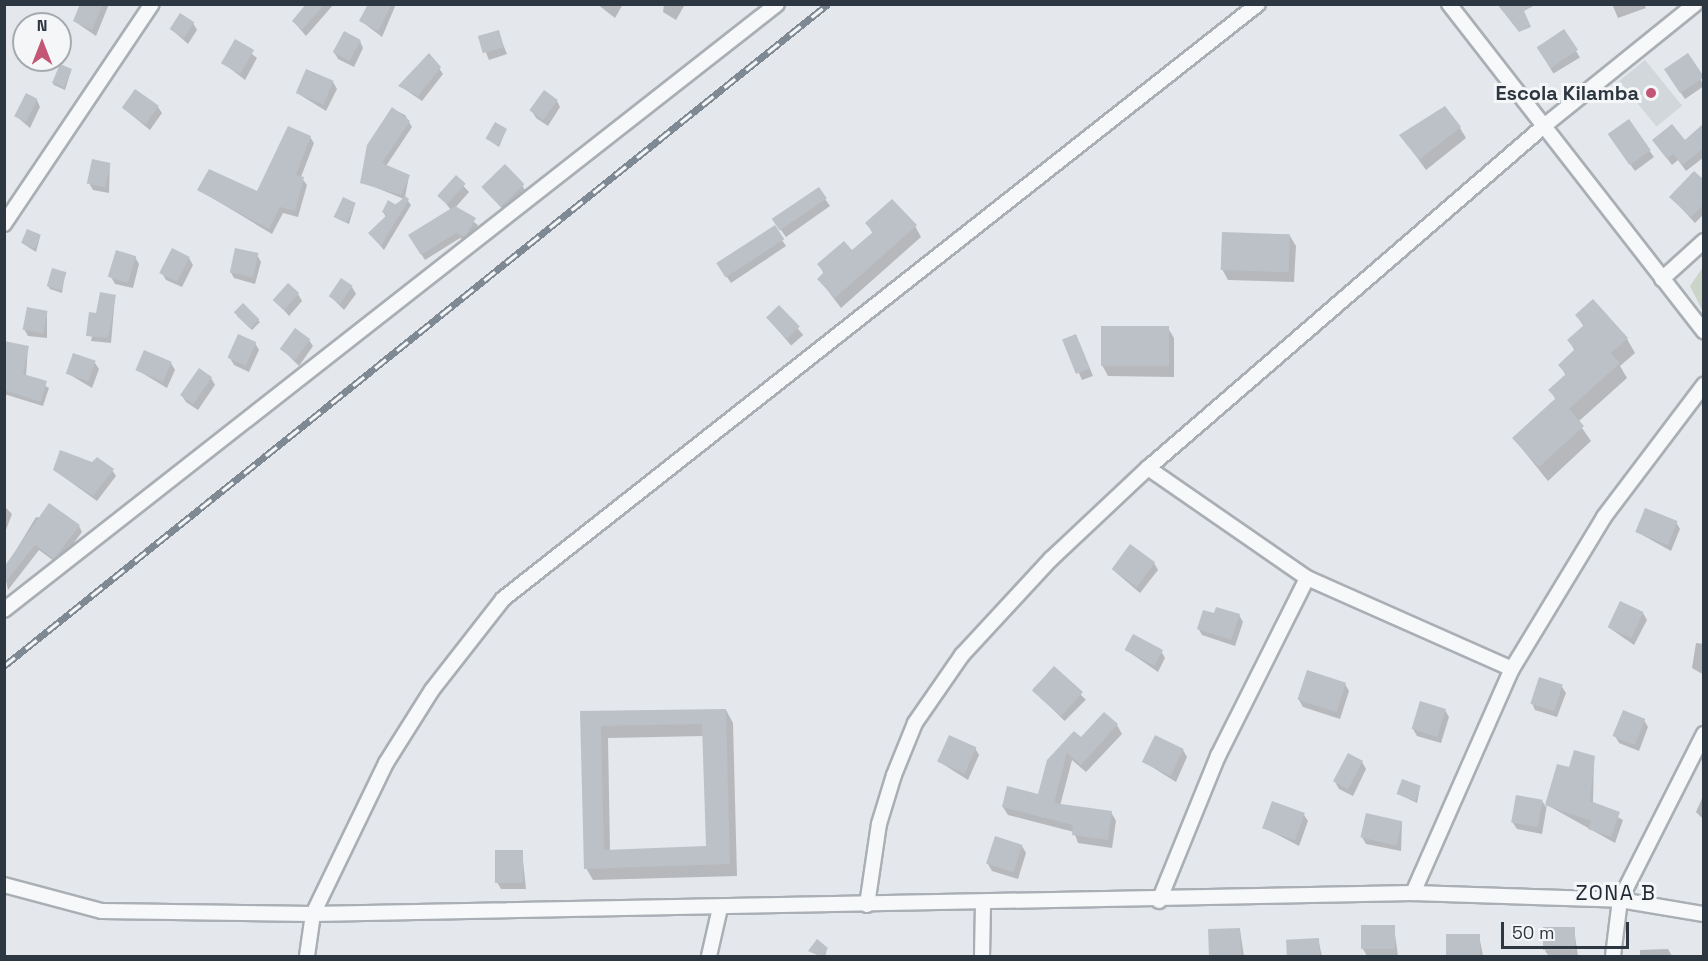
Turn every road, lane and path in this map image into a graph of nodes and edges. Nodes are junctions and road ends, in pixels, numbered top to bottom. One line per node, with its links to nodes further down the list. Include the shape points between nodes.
1 (152, 4): 7 (street)
2 (777, 4): 14 (street)
3 (1258, 4): 24 (street, via 503,599 432,690 386,764)
4 (1449, 4): 6 (street)
5 (1695, 4): 6 (street)
6 (1544, 126): 9 (street); 12 (street)
7 (4, 224)
8 (1704, 242): 9 (street)
9 (1662, 279): 10 (street)
10 (1704, 332)
11 (1704, 385): 15 (street, via 1604,518)
12 (1148, 468): 13 (street); 22 (street, via 1051,559 962,655 915,723 879,824)
13 (1307, 578): 15 (street); 20 (street, via 1218,756)
14 (4, 610)
15 (1512, 669): 18 (street)
16 (1704, 734): 19 (street)
17 (4, 885): 24 (street, via 42,899 102,911)
18 (1413, 893): 19 (street); 20 (street)
19 (1620, 900): 25 (street); 29 (street)
20 (1160, 901): 21 (street)
21 (983, 904): 22 (street); 28 (street)
22 (867, 905): 23 (street)
23 (720, 908): 24 (street); 27 (street)
24 (313, 914): 26 (street)
25 (1704, 914)
26 (308, 957)
27 (709, 957)
28 (982, 957)
29 (1613, 957)

